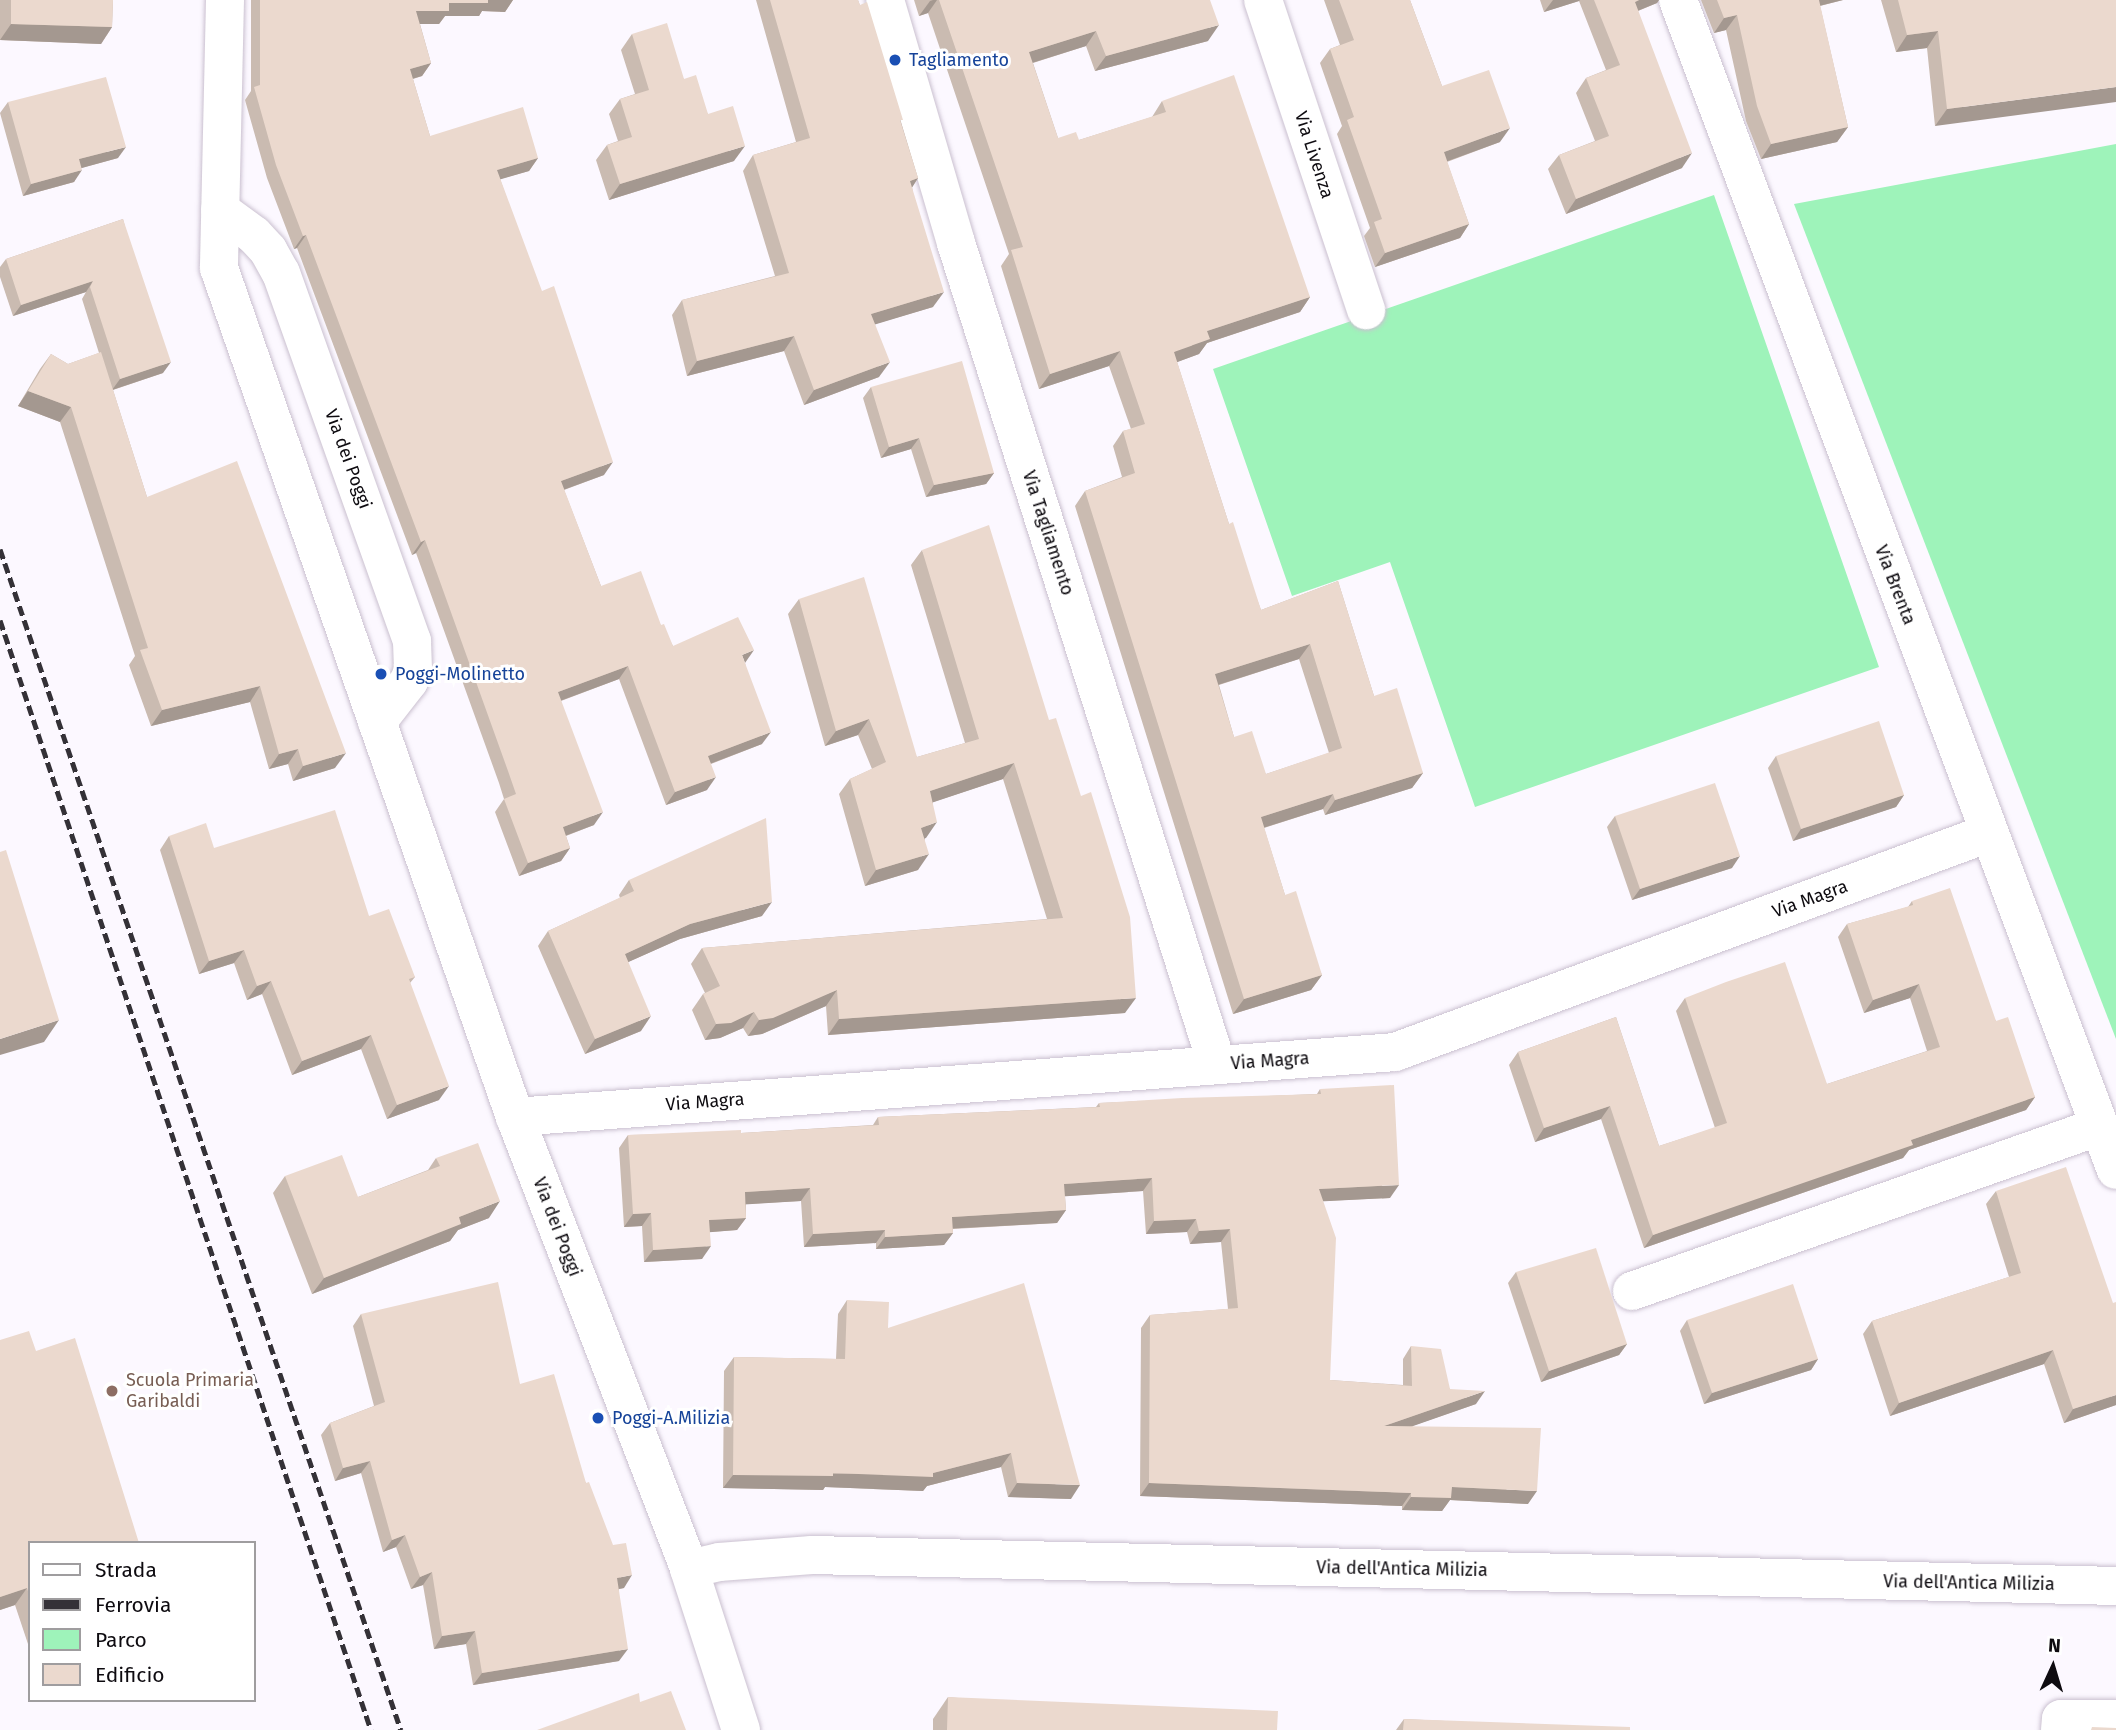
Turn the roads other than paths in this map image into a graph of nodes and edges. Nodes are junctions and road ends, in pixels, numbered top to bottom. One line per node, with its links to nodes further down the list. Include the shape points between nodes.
1 (225, 0): 5 (street, Via dei Poggi)
2 (885, 0): 9 (street, Via Tagliamento, via 956,243)
3 (1263, 0): 6 (street, Via Livenza)
4 (1678, 0): 8 (street, Via Brenta)
5 (220, 210): 7 (street, Via dei Poggi, via 219,268); 7 (street, Via dei Poggi, via 254,235 281,273 412,641 409,681)
6 (1366, 310)
7 (377, 722): 10 (street, Via dei Poggi)
8 (1989, 833): 9 (street, Via Magra, via 1395,1052); 11 (street, Via Brenta)
9 (1217, 1065): 10 (street, Via Magra)
10 (515, 1116): 14 (street, Via dei Poggi)
11 (2100, 1126): 12 (street, Via Brenta); 13 (street)
12 (2116, 1170)
13 (1632, 1291)
14 (689, 1569): 15 (street, Via dell'Antica Milizia, via 719,1562 812,1555); 17 (street, Via dei Poggi)
15 (2116, 1586)
16 (2116, 1718): 18 (street, via 2061,1719)
17 (741, 1730)
18 (2060, 1730)

